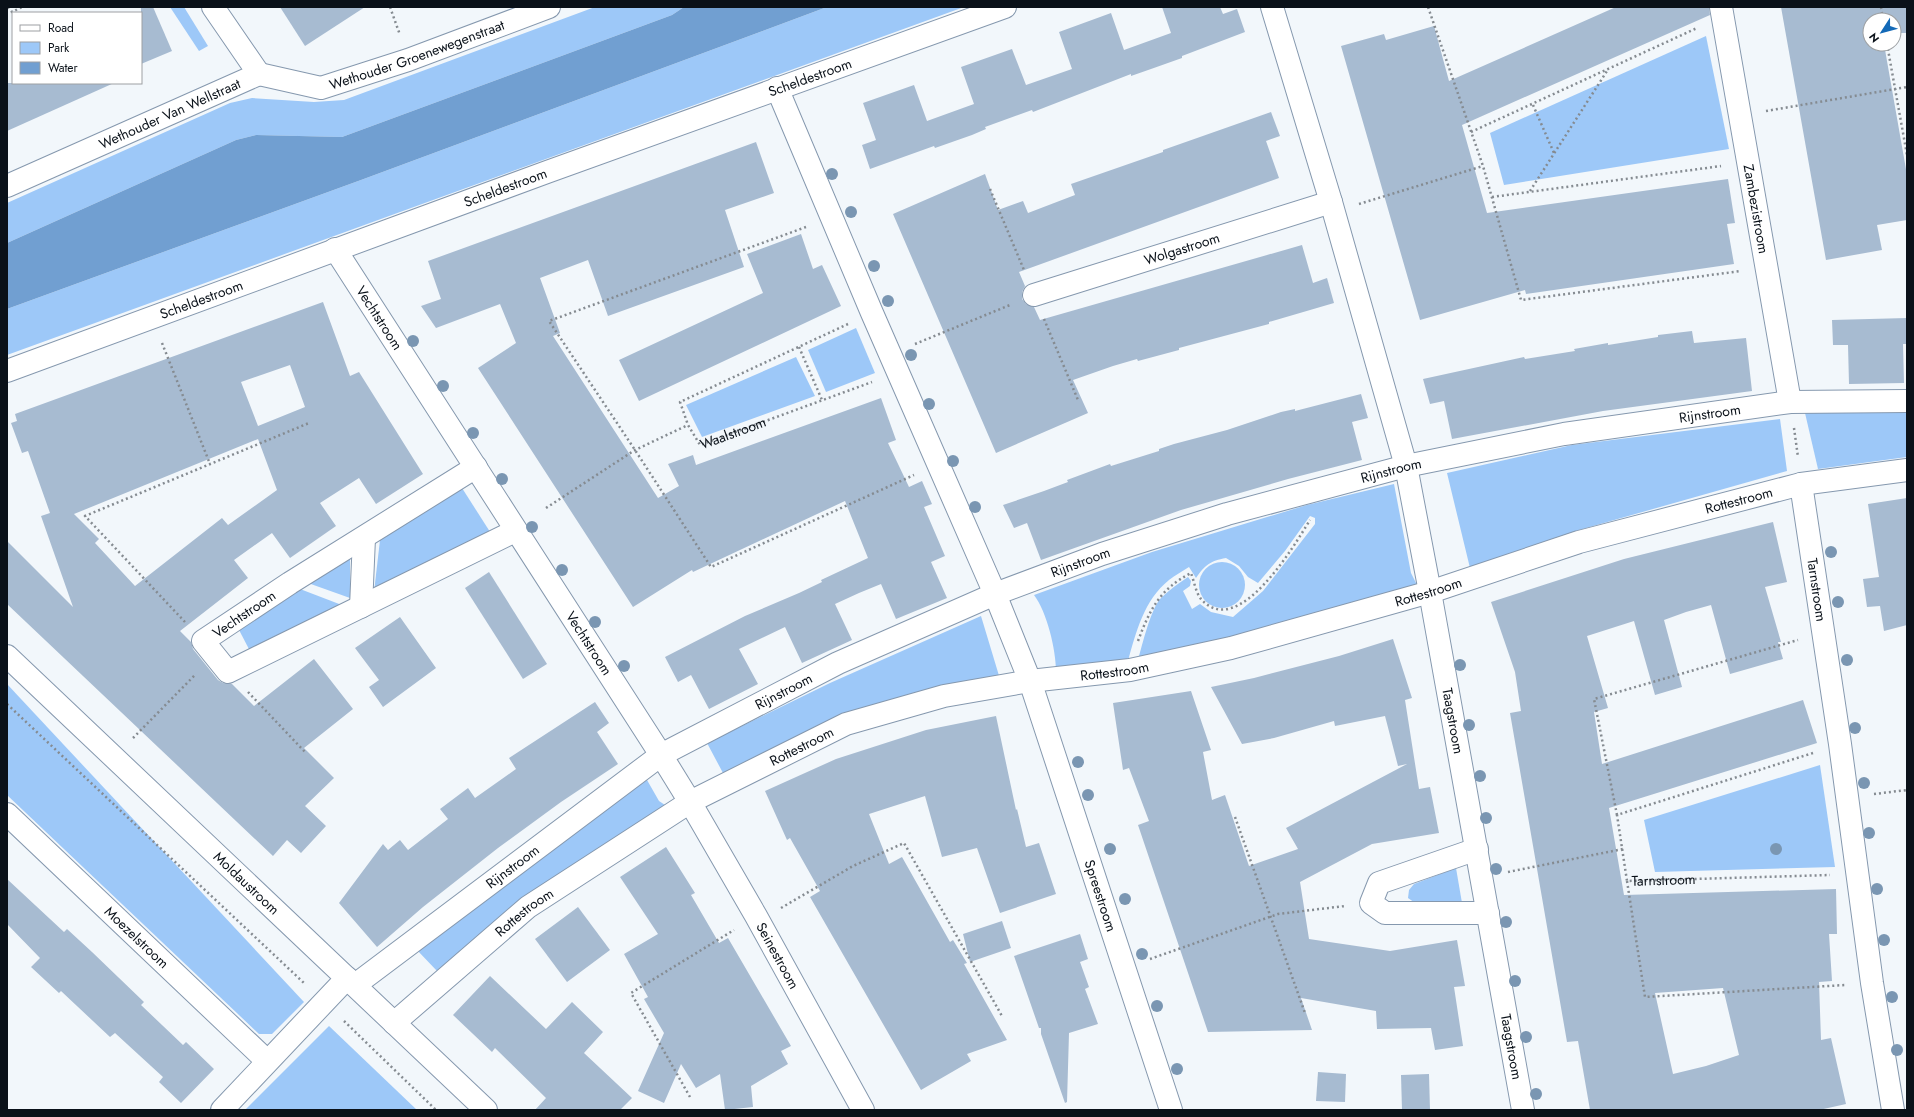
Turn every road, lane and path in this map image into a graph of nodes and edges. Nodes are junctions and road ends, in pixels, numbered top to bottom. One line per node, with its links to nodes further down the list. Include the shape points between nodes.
1 (8, 7): 2 (path, via 12,12)
2 (22, 7)
3 (213, 7): 11 (street, Wethouder Van Wellstraat)
4 (549, 7): 11 (street, Wethouder Groenewegenstraat, via 408,60 321,88)
5 (1005, 7): 13 (street, Scheldestroom)
6 (1272, 7): 25 (street)
7 (1428, 7): 17 (path)
8 (1722, 12): 10 (path); 16 (street, Zambezistroom)
9 (1888, 52): 14 (path)
10 (1608, 70): 15 (path); 18 (path)
11 (259, 74): 22 (street, Wethouder Van Wellstraat)
12 (1907, 87): 14 (path)
13 (777, 88): 26 (street); 27 (street, Scheldestroom)
14 (1895, 89): 16 (path); 19 (path)
15 (1533, 105): 17 (path); 18 (path)
16 (1740, 115): 20 (street, Zambezistroom)
17 (1472, 132): 21 (path)
18 (1554, 153): 23 (path)
19 (1907, 155)
20 (1749, 163): 23 (path); 28 (street, Zambezistroom)
21 (1483, 166): 24 (path); 25 (path)
22 (7, 186)
23 (1530, 192): 24 (path)
24 (1492, 197): 28 (path, via 1521,300)
25 (1332, 207): 29 (street, Wolgastroom); 43 (street)
26 (832, 217): 30 (street); 40 (path, via 549,322)
27 (335, 249): 31 (street, Scheldestroom); 44 (street, Vechtstroom)
28 (1767, 267): 37 (street, Zambezistroom)
29 (1034, 295): 33 (path, Waalstroom)
30 (872, 313): 32 (path, Waalstroom); 33 (street)
31 (152, 317): 34 (street, Scheldestroom); 41 (path)
32 (799, 347): 35 (path); 39 (path, Waalstroom, via 680,402)
33 (894, 363): 35 (path, Waalstroom); 42 (street)
34 (7, 371)
35 (822, 400): 39 (path, Waalstroom, via 700,445)
36 (1907, 401): 37 (street, Rijnstroom)
37 (1790, 402): 43 (street, Rijnstroom, via 1564,434); 46 (path)
38 (309, 423): 41 (path)
39 (688, 425): 40 (path)
40 (635, 450): 42 (path, via 711,567); 47 (path)
41 (210, 464): 55 (path, via 85,516)
42 (938, 464): 52 (street)
43 (1406, 466): 51 (street, Taagstroom); 52 (street, Rijnstroom, via 1227,514 1102,554)
44 (476, 467): 49 (street, Vechtstroom); 50 (street, Vechtstroom)
45 (1907, 470): 46 (street, Rottestroom)
46 (1802, 484): 51 (street, Rottestroom, via 1579,542); 54 (street, Tarnstroom)
47 (546, 508)
48 (1311, 520): 57 (path, via 1289,554 1261,588 1240,606 1226,610 1212,608 1200,598 1191,573 1164,591 1150,610)
49 (515, 531): 53 (street); 63 (street, Vechtstroom)
50 (364, 538): 53 (street); 55 (street, Vechtstroom, via 290,583)
51 (1430, 592): 57 (street, Rottestroom, via 1231,648); 71 (street, Taagstroom)
52 (995, 594): 59 (street, Spreestroom); 63 (street, Rijnstroom, via 838,663)
53 (361, 607): 58 (street)
54 (1824, 632): 61 (street, Tarnstroom); 69 (path, Tarnstroom, via 1594,699)
55 (209, 648): 58 (street, Vechtstroom); 64 (path)
56 (7, 656): 64 (street, Moldaustroom)
57 (1130, 670): 59 (street, Rottestroom)
58 (228, 672): 62 (path)
59 (1030, 681): 67 (street, Rottestroom, via 944,696 846,724); 80 (street, Spreestroom)
60 (7, 704): 83 (path)
61 (1840, 744): 66 (street, Tarnstroom); 69 (path)
62 (306, 752)
63 (661, 755): 67 (street, Vechtstroom); 81 (street, Rijnstroom)
64 (114, 757): 81 (street, Moldaustroom)
65 (1907, 790): 66 (path)
66 (1848, 797): 73 (street, Tarnstroom)
67 (690, 802): 79 (street, Seinestroom); 86 (street, Rottestroom, via 528,907)
68 (7, 814): 87 (street, Moezelstroom)
69 (1617, 815): 72 (path, Tarnstroom)
70 (1235, 817): 78 (path)
71 (1477, 849): 74 (street, Taagstroom); 76 (street, via 1379,883)
72 (1623, 849): 74 (path); 75 (path, Tarnstroom)
73 (1857, 874): 75 (path, Tarnstroom); 82 (street, Tarnstroom)
74 (1481, 877): 77 (street, Taagstroom)
75 (1627, 881): 82 (path, via 1645,997)
76 (1372, 903): 77 (street, via 1385,913); 78 (path)
77 (1488, 913): 94 (street, Taagstroom)
78 (1271, 916): 80 (path); 84 (path)
79 (757, 919): 85 (path, via 853,866 904,843); 88 (path, via 631,993); 92 (street, Seinestroom)
80 (1125, 967): 93 (street, Spreestroom)
81 (351, 982): 83 (street); 86 (street, Moldaustroom)
82 (1872, 983): 95 (street, Tarnstroom)
83 (324, 1002): 87 (street); 90 (path)
84 (1305, 1013)
85 (1002, 1016)
86 (394, 1023): 91 (street, Moldaustroom)
87 (267, 1061): 89 (street)
88 (690, 1098)
89 (222, 1110)
90 (436, 1110)
91 (486, 1110)
92 (863, 1110)
93 (1171, 1110)
94 (1523, 1110)
95 (1893, 1110)

